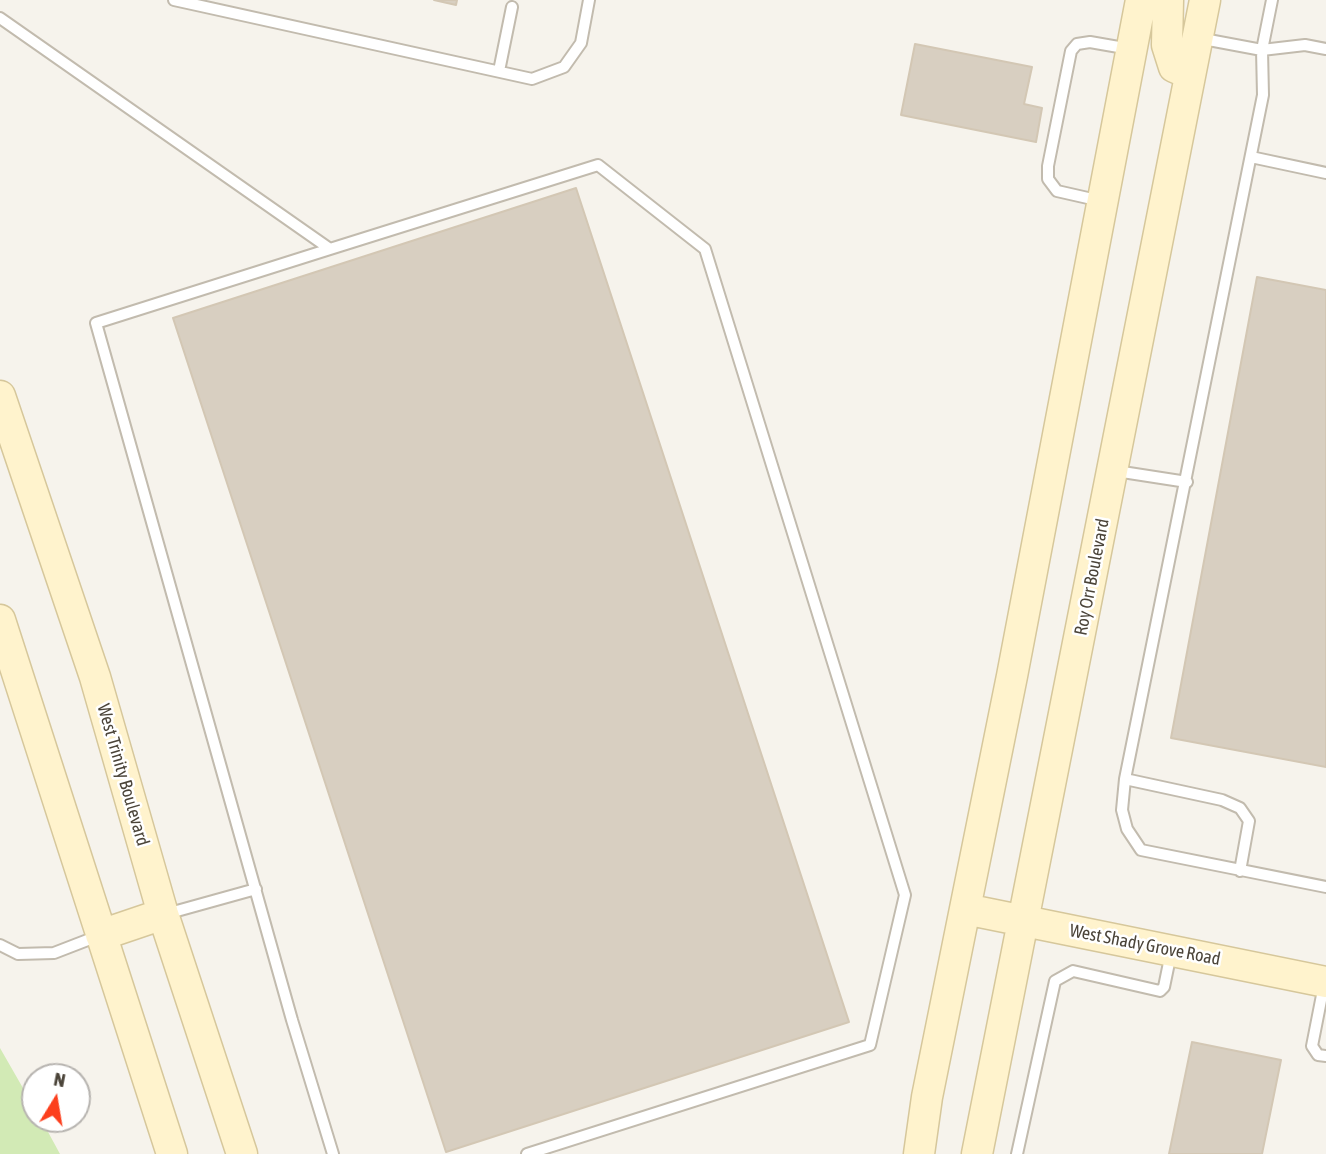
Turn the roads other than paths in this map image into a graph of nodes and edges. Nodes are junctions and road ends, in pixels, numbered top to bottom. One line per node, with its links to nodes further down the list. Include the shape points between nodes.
1 (174, 0): 13 (lane)
2 (589, 0): 13 (lane, via 581,43 564,67 532,79)
3 (1141, 0): 10 (main road)
4 (1168, 0): 14 (main road, via 1167,45 1174,67)
5 (1205, 0): 9 (main road, Roy Orr Boulevard)
6 (1272, 0): 12 (lane)
7 (512, 7): 13 (lane)
8 (0, 18): 18 (lane)
9 (1197, 37): 12 (lane); 14 (main road, Roy Orr Boulevard)
10 (1131, 49): 17 (main road); 17 (lane, via 1090,42 1077,44 1071,51 1048,166 1048,179 1057,191)
11 (1326, 49): 12 (lane, via 1305,44)
12 (1262, 50): 15 (lane, via 1263,96)
13 (499, 71)
14 (1190, 74): 20 (main road, Roy Orr Boulevard)
15 (1251, 157): 16 (lane); 21 (lane)
16 (1326, 173)
17 (1101, 201): 27 (main road)
18 (330, 249): 26 (lane, via 96,323); 38 (lane, via 598,165 705,249 905,895 870,1045)
19 (0, 396): 28 (main road, West Trinity Boulevard, via 94,677)
20 (1113, 470): 21 (lane); 29 (main road, Roy Orr Boulevard)
21 (1187, 482): 23 (lane)
22 (0, 620): 30 (main road)
23 (1125, 779): 24 (lane, via 1122,810 1127,829 1142,850); 24 (lane, via 1240,808 1249,821)
24 (1240, 871): 25 (lane)
25 (1326, 887)
26 (256, 889): 28 (lane); 37 (lane)
27 (965, 909): 29 (main road, West Shady Grove Road); 39 (main road)
28 (163, 915): 30 (main road); 36 (main road, West Trinity Boulevard)
29 (1025, 921): 32 (main road, West Shady Grove Road); 40 (main road, Roy Orr Boulevard)
30 (101, 935): 31 (lane, via 54,953 18,954); 35 (main road)
31 (0, 945)
32 (1171, 950): 33 (main road, West Shady Grove Road); 41 (lane, via 1160,991 1073,971 1055,981)
33 (1325, 981): 34 (lane, via 1312,1046 1318,1055)
34 (1326, 1056)
35 (173, 1154)
36 (242, 1154)
37 (333, 1154)
38 (527, 1154)
39 (919, 1154)
40 (977, 1154)
41 (1017, 1154)

